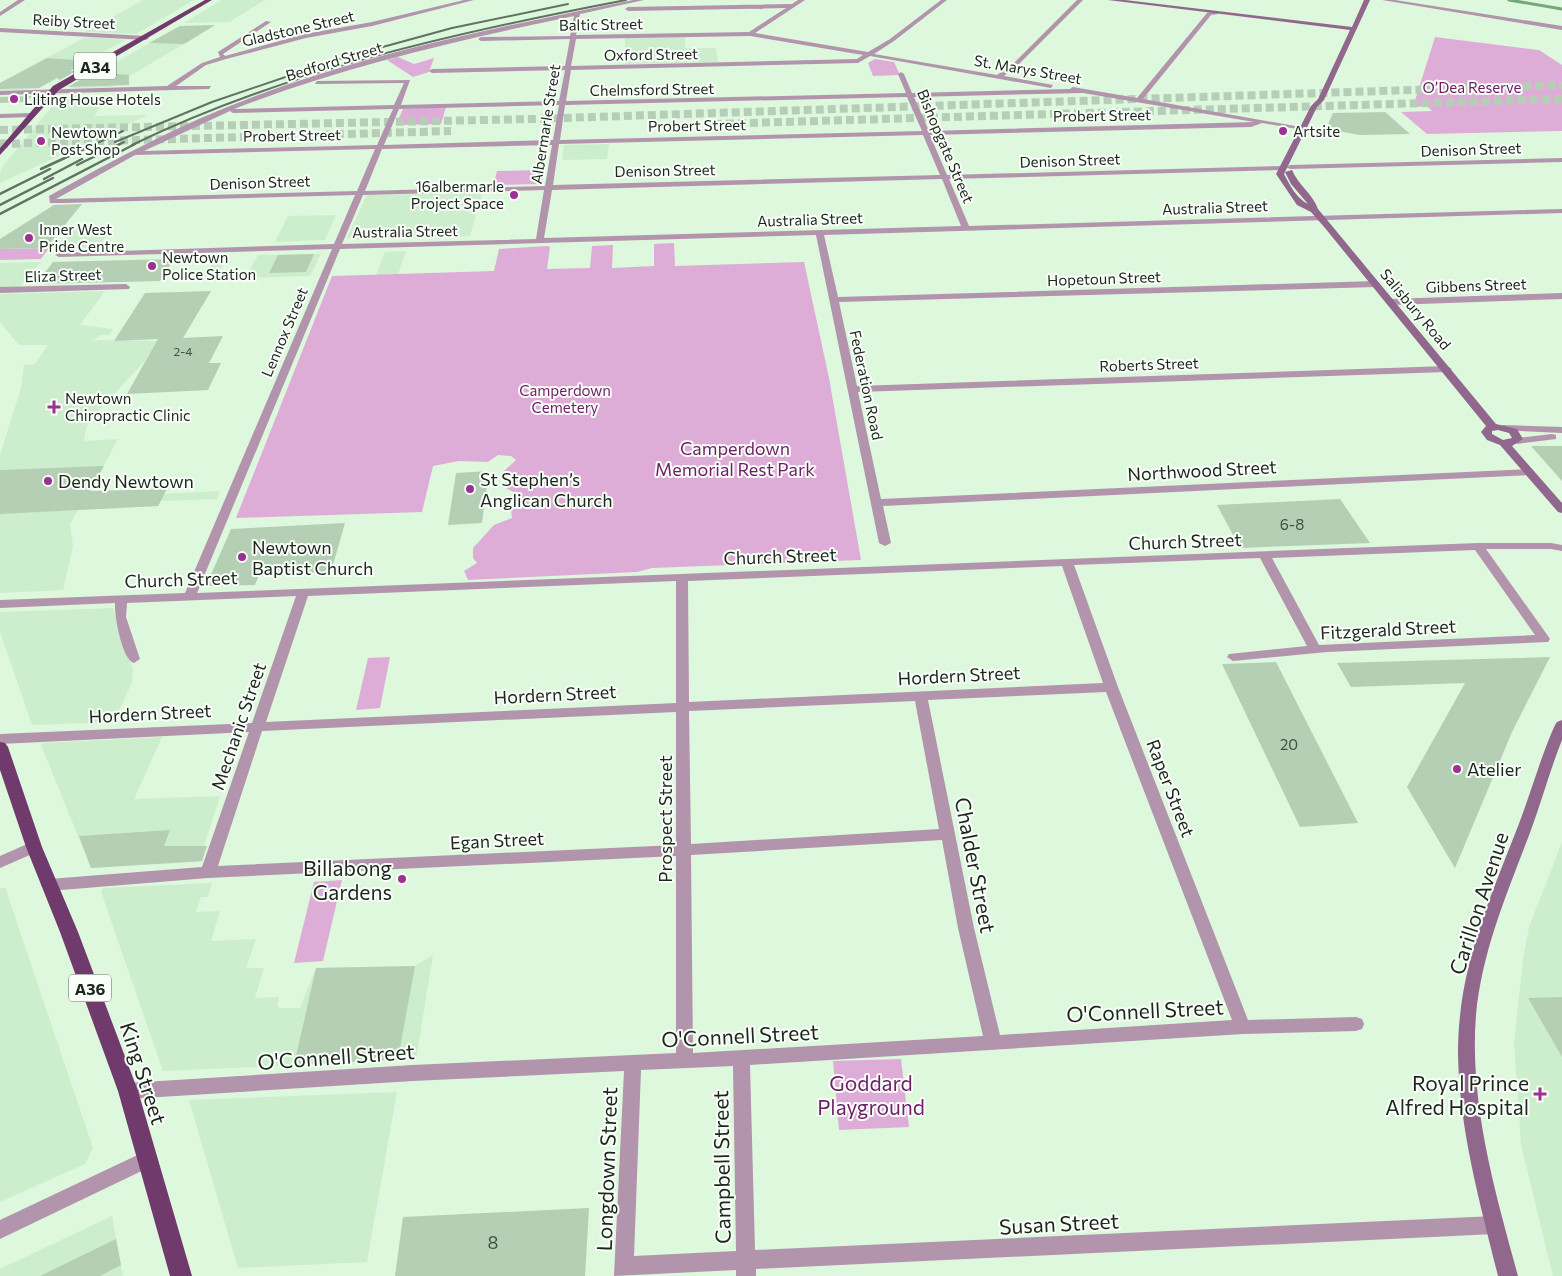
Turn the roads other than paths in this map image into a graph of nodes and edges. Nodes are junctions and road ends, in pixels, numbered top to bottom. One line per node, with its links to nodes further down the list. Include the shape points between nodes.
1 (22, 0): 16 (street)
2 (209, 0): 23 (highway, A34)
3 (471, 0): 26 (street, Gladstone Street, via 305,36)
4 (641, 0): 12 (street, Bedford Street)
5 (802, 0): 11 (street)
6 (944, 0): 25 (street)
7 (1080, 0): 30 (street)
8 (1110, 0): 14 (main road)
9 (1368, 0): 19 (main road)
10 (1385, 0): 18 (street)
11 (793, 6): 12 (street); 21 (street)
12 (597, 9): 13 (street, Bedford Street)
13 (577, 13): 22 (street, Albermarle Street); 24 (street, Bedford Street)
14 (1207, 13): 15 (street); 38 (street)
15 (1216, 13): 19 (main road)
16 (0, 14)
17 (268, 22): 26 (street, via 220,53)
18 (1562, 28)
19 (1354, 29): 39 (main road)
20 (0, 30): 23 (street, Reiby Street)
21 (750, 34): 22 (street, Baltic Street); 25 (street, St. Marys Street)
22 (573, 37): 24 (street, Baltic Street); 27 (street, Albermarle Street)
23 (146, 38): 35 (highway, A34)
24 (453, 39): 31 (street, Bedford Street)
25 (868, 55): 27 (street, Oxford Street, via 858,61); 30 (street, St. Marys Street)
26 (224, 58): 33 (street, Gladstone Street, via 204,64)
27 (568, 68): 28 (street, Oxford Street); 40 (street, Albermarle Street)
28 (432, 71)
29 (901, 74): 37 (street, Bishopgate Street)
30 (998, 77): 34 (street, St. Marys Street)
31 (300, 84): 41 (street, Lennox Street, via 408,81); 42 (street, Bedford Street)
32 (209, 87): 33 (street)
33 (167, 89): 35 (street)
34 (1081, 91): 37 (street, Chelmsford Street); 38 (street, St. Marys Street)
35 (51, 92): 36 (street); 43 (highway, A34)
36 (0, 93)
37 (910, 95): 40 (street, Chelmsford Street); 47 (street, Bishopgate Street)
38 (1139, 100): 45 (street, St. Marys Street)
39 (1321, 100): 46 (main road, via 1314,106); 53 (main road, via 1320,111)
40 (562, 103): 41 (street, Chelmsford Street); 48 (street, Albermarle Street)
41 (397, 107): 42 (street, Chelmsford Street); 49 (street, Lennox Street)
42 (223, 111): 51 (street, Bedford Street)
43 (31, 115): 44 (street); 50 (highway, A34)
44 (0, 116)
45 (1262, 121): 46 (street, St. Marys Street); 47 (street, Probert Street, via 1251,125)
46 (1303, 128): 54 (main road)
47 (926, 133): 48 (street, Probert Street); 55 (street, Bishopgate Street)
48 (556, 142): 49 (street, Probert Street); 56 (street, Albermarle Street)
49 (380, 147): 51 (street, Probert Street); 57 (street, Lennox Street)
50 (0, 152)
51 (132, 153): 58 (street, Bedford Street)
52 (1562, 160): 53 (street, Denison Street)
53 (1290, 167): 59 (main road, Salisbury Road, via 1292,181 1313,202)
54 (1282, 168): 55 (street, Denison Street); 59 (main road, Salisbury Road, via 1282,179 1290,191 1300,203)
55 (944, 177): 56 (street, Denison Street); 62 (street, Bishopgate Street)
56 (549, 187): 57 (street, Denison Street); 64 (street, Albermarle Street)
57 (360, 193): 58 (street, Denison Street, via 72,201 53,201); 65 (street, Lennox Street)
58 (52, 198)
59 (1314, 210): 61 (main road, Salisbury Road)
60 (1562, 211): 61 (street, Australia Street)
61 (1321, 218): 62 (street, Australia Street); 67 (main road, Salisbury Road)
62 (966, 228): 63 (street, Australia Street)
63 (820, 233): 64 (street, Australia Street); 71 (street, Federation Road)
64 (540, 240): 65 (street, Australia Street)
65 (337, 246): 66 (street, Australia Street); 90 (street, Lennox Street)
66 (59, 255)
67 (1376, 284): 71 (street, Hopetoun Street); 72 (main road, Salisbury Road)
68 (126, 287): 69 (street, Eliza Street)
69 (0, 290)
70 (1562, 296): 72 (street, Gibbens Street)
71 (834, 300): 74 (street, Federation Road)
72 (1390, 302): 73 (main road, Salisbury Road)
73 (1446, 370): 74 (street, Roberts Street); 75 (main road, Salisbury Road)
74 (852, 389): 81 (street, Federation Road)
75 (1498, 428): 76 (street); 78 (main road, via 1516,434); 79 (main road, via 1487,430 1487,435)
76 (1562, 430)
77 (1562, 436): 78 (street)
78 (1517, 441): 79 (main road)
79 (1504, 443): 80 (main road)
80 (1530, 472): 81 (street, Northwood Street); 82 (main road)
81 (877, 503): 83 (street, Federation Road)
82 (1562, 510)
83 (885, 543)
84 (1478, 546): 85 (street, Church Street); 86 (street, Church Street); 93 (street, Fitzgerald Street, via 1544,639)
85 (1562, 548)
86 (1265, 556): 87 (street, Church Street); 93 (street)
87 (1067, 562): 88 (street, Church Street); 96 (street, Raper Street)
88 (682, 577): 89 (street, Church Street); 98 (street, Prospect Street)
89 (303, 592): 90 (street, Church Street); 100 (street, Mechanic Street)
90 (190, 595): 91 (street, Church Street)
91 (120, 599): 92 (street, Church Street); 95 (street, via 120,618)
92 (0, 604)
93 (1316, 650): 94 (street, Fitzgerald Street)
94 (1233, 657)
95 (134, 659)
96 (1111, 687): 97 (street, Hordern Street); 110 (street, Raper Street)
97 (921, 696): 98 (street, Hordern Street); 103 (street, Chalder Street)
98 (683, 707): 100 (street, Hordern Street); 105 (street, Prospect Street)
99 (1562, 725): 117 (main road, Carillon Avenue, via 1498,899 1473,978 1466,1052 1470,1104 1479,1160)
100 (257, 727): 101 (street, Hordern Street); 107 (street, Mechanic Street)
101 (0, 739)
102 (0, 747): 104 (highway, King Street / A36)
103 (948, 834): 105 (street, Egan Street); 111 (street, Chalder Street)
104 (34, 847): 106 (street); 108 (highway, King Street / A36)
105 (684, 850): 107 (street, Egan Street); 113 (street, Prospect Street)
106 (0, 862)
107 (208, 872): 108 (street, Egan Street)
108 (49, 885): 115 (highway, King Street / A36)
109 (1356, 1024): 110 (street, O'Connell Street)
110 (1243, 1027): 111 (street, O'Connell Street)
111 (993, 1041): 112 (street, O'Connell Street)
112 (741, 1058): 113 (street, O'Connell Street); 119 (street, Campbell Street)
113 (686, 1061): 114 (street, O'Connell Street)
114 (633, 1063): 115 (street, O'Connell Street, via 414,1073); 120 (street, Longdown Street)
115 (128, 1092): 116 (highway, King Street / A36)
116 (146, 1160): 118 (street); 121 (highway, King Street / A36)
117 (1495, 1225): 119 (street, Susan Street); 122 (main road, Carillon Avenue)
118 (0, 1230)
119 (746, 1269): 120 (street, Susan Street)
120 (624, 1271)
121 (181, 1276)
122 (1508, 1276)

